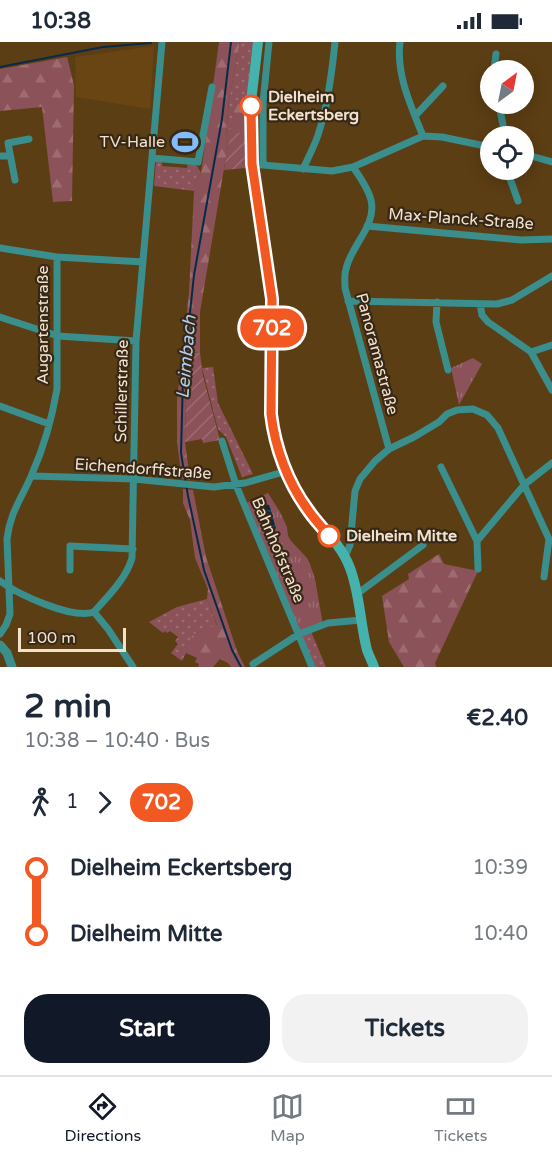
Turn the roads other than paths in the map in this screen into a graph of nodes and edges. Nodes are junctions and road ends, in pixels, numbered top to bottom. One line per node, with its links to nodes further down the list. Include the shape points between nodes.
1 (162, 42): 17 (street, Schillerstraße)
2 (258, 42): 19 (main road, via 251,102)
3 (269, 42): 19 (street)
4 (335, 42): 21 (street, via 318,136)
5 (400, 42): 10 (street, via 399,64)
6 (496, 54): 7 (street)
7 (495, 60)
8 (443, 86): 10 (street)
9 (212, 87): 17 (street, via 198,162)
10 (415, 116): 11 (street)
11 (423, 136): 13 (street); 20 (street)
12 (29, 139): 15 (street, via 8,143)
13 (480, 145)
14 (0, 156): 15 (street)
15 (10, 156): 22 (street)
16 (534, 157): 18 (street)
17 (153, 158): 29 (street, Schillerstraße)
18 (552, 162)
19 (258, 164): 21 (street); 47 (main road, via 272,299 271,414)
20 (353, 167): 21 (street, via 332,171); 25 (street, Panoramastraße, via 371,201)
21 (303, 169)
22 (15, 180)
23 (511, 180): 24 (street)
24 (518, 201)
25 (367, 226): 26 (street, Max-Planck-Straße, via 521,240); 31 (street, Panoramastraße, via 345,269)
26 (552, 239)
27 (0, 248): 28 (street)
28 (57, 256): 29 (street); 35 (street, Augartenstraße)
29 (143, 262): 36 (street, Schillerstraße)
30 (552, 276): 33 (street, via 512,300)
31 (348, 301): 32 (street); 44 (street, Panoramastraße)
32 (437, 302): 33 (street); 39 (street, via 436,322)
33 (480, 304): 38 (street, via 488,322)
34 (0, 317): 35 (street)
35 (58, 336): 36 (street); 42 (street, Augartenstraße, via 57,389)
36 (136, 341): 49 (street, Schillerstraße)
37 (552, 345): 38 (street)
38 (531, 352): 40 (street)
39 (448, 370)
40 (552, 390)
41 (0, 406): 42 (street)
42 (49, 424): 48 (street, Augartenstraße)
43 (222, 441): 50 (street, Bahnhofstraße)
44 (389, 449): 51 (street, via 447,414 473,409 487,415 498,428); 56 (street, via 360,479 355,491 350,545)
45 (552, 464): 51 (street)
46 (441, 467): 53 (street)
47 (287, 471): 50 (street, Eichendorffstraße); 56 (main road, via 308,510)
48 (32, 476): 49 (street, Eichendorffstraße); 61 (street, Augartenstraße, via 8,527)
49 (134, 478): 50 (street, Eichendorffstraße, via 199,486); 55 (street, Schillerstraße)
50 (236, 485): 66 (street, Bahnhofstraße)
51 (524, 485): 52 (street); 53 (street)
52 (551, 538): 59 (street)
53 (477, 542): 57 (street)
54 (423, 545): 62 (street)
55 (133, 549): 58 (street, via 70,546); 63 (street, Schillerstraße, via 127,571)
56 (344, 555): 62 (main road)
57 (478, 569)
58 (70, 570)
59 (544, 578)
60 (0, 580): 61 (street)
61 (9, 588): 63 (street, via 56,608); 65 (street, Augartenstraße, via 10,614)
62 (357, 594): 64 (main road)
63 (94, 612): 70 (street)
64 (361, 620): 66 (street, via 328,623); 72 (main road)
65 (0, 634)
66 (299, 634): 68 (street); 71 (street, Bahnhofstraße)
67 (0, 645): 69 (street)
68 (253, 664)
69 (12, 667)
70 (133, 667)
71 (312, 667)
72 (374, 667)

